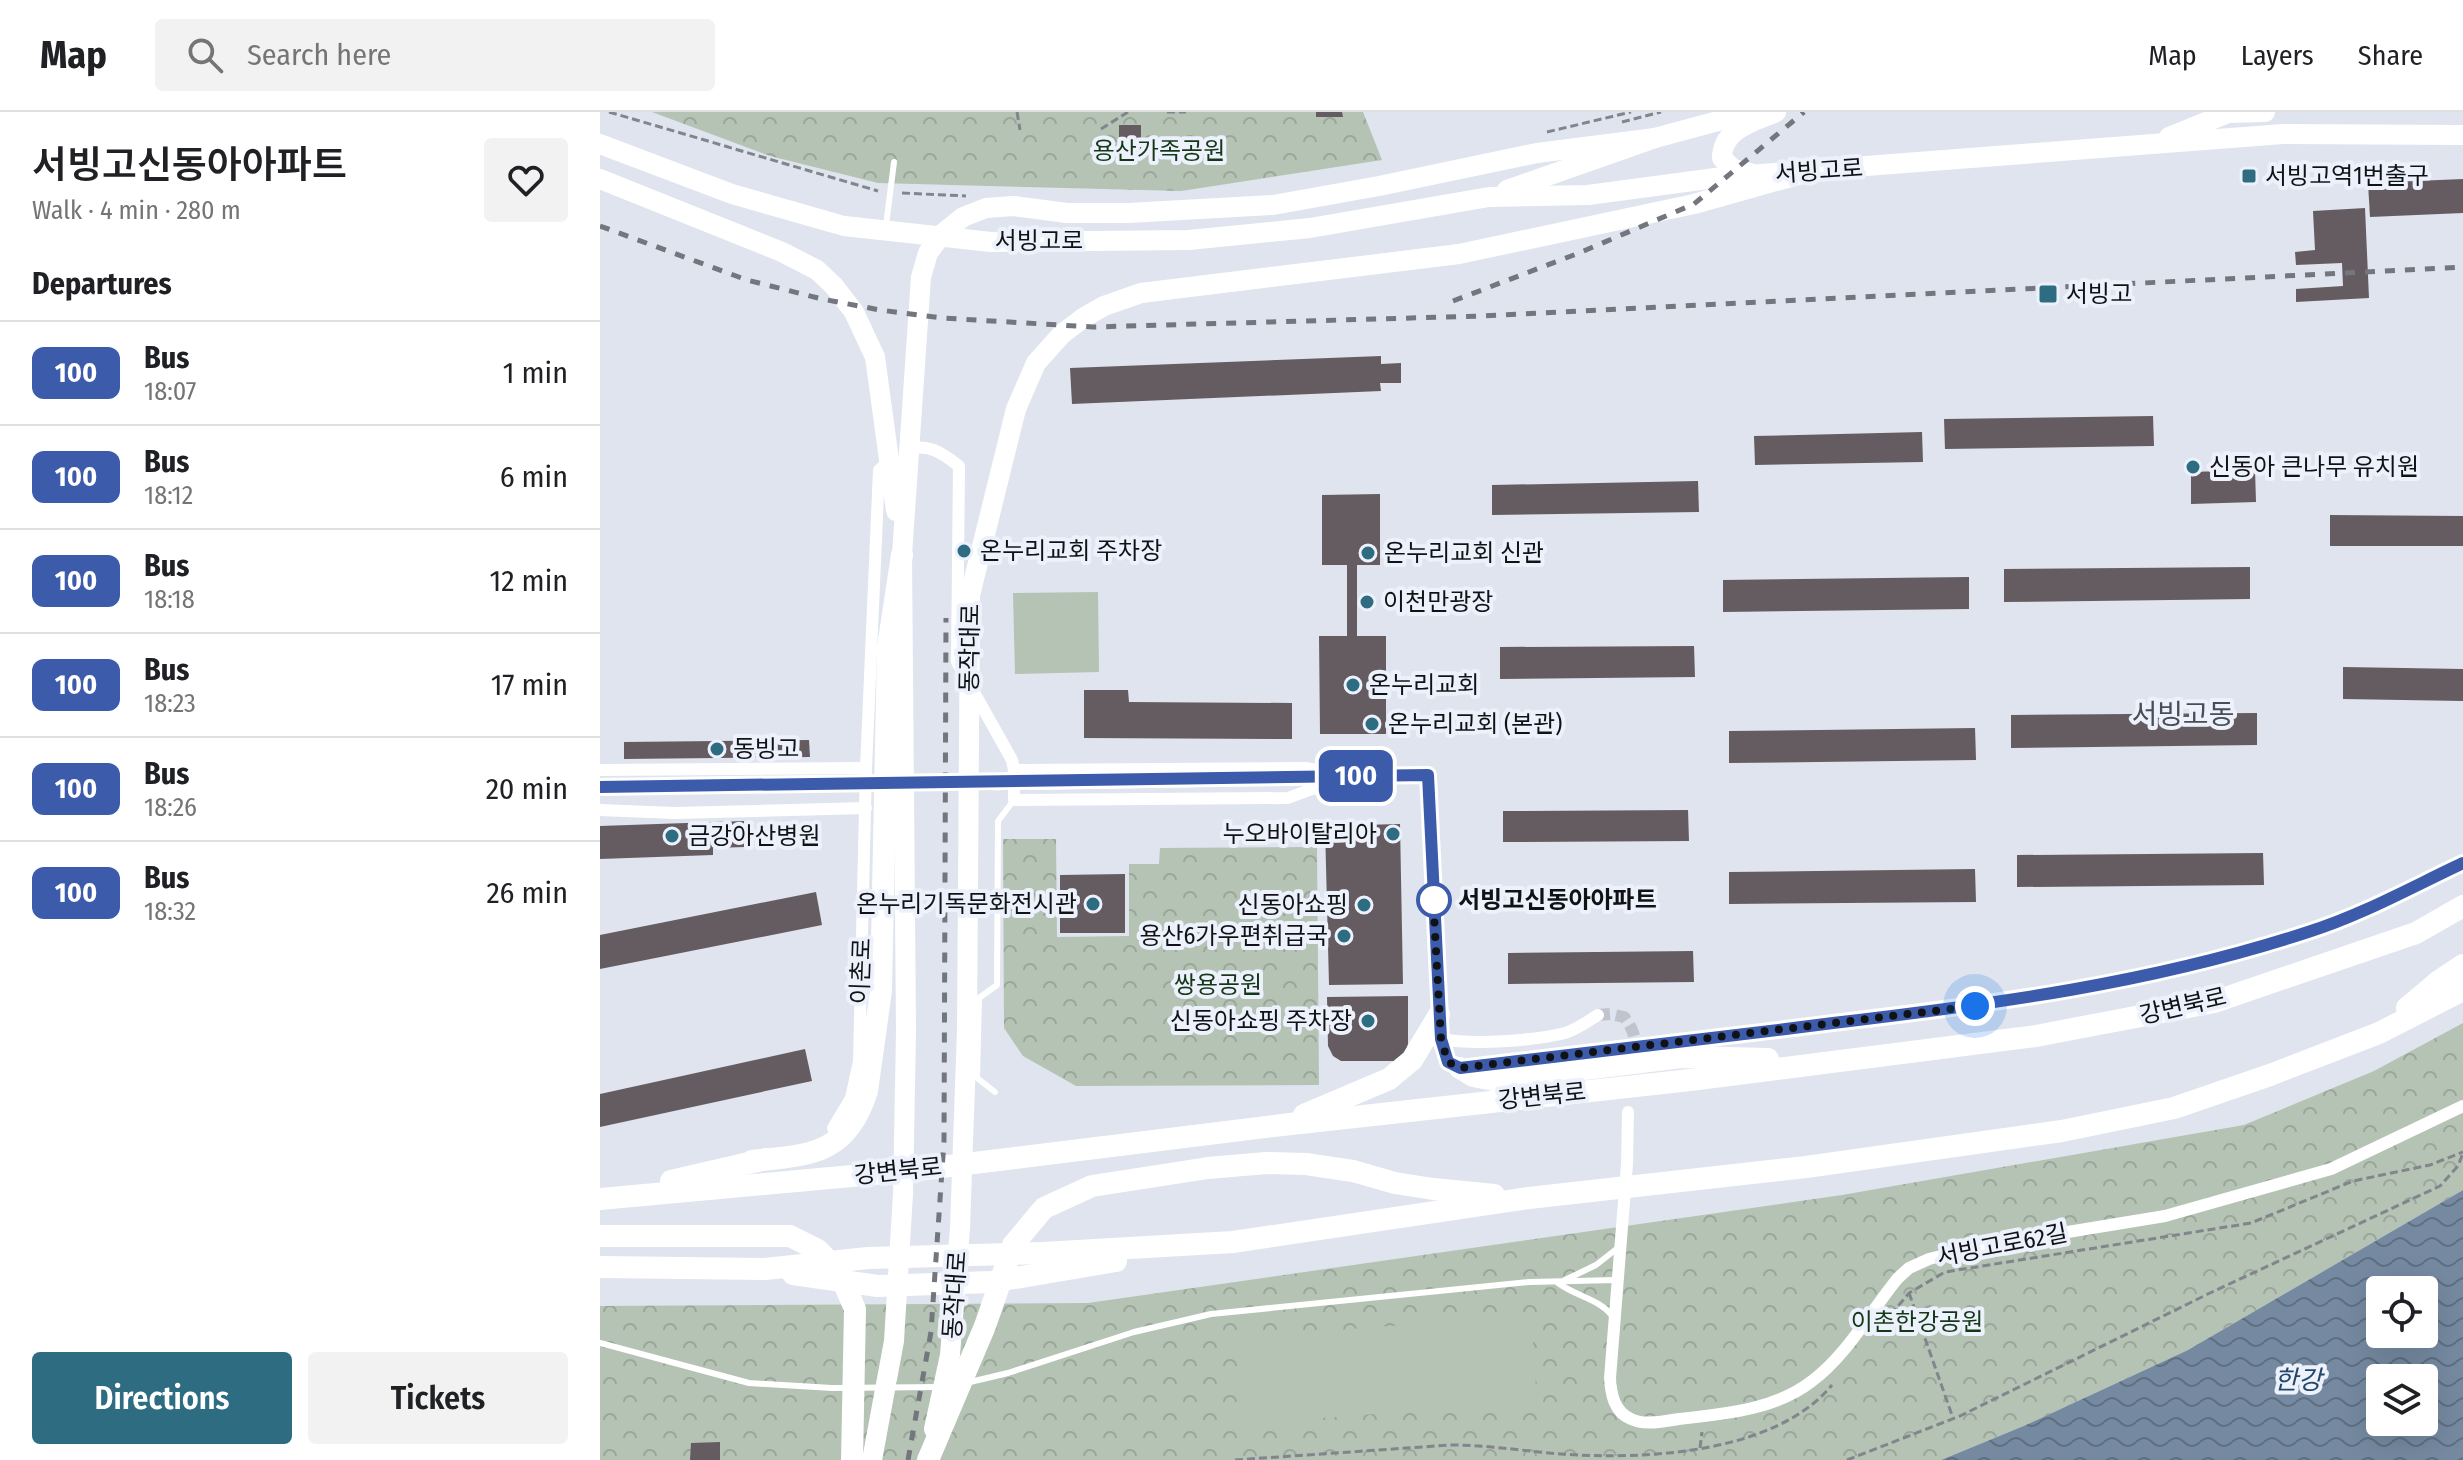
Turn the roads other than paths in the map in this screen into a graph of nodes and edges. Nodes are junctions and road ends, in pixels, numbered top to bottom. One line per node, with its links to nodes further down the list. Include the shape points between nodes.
1 (1751, 112): 5 (main road, 서빙고로)
2 (1776, 112): 10 (main road, via 1734,131 1722,145 1722,158 1733,169)
3 (2265, 112): 7 (main road, 서빙고로, via 2228,113)
4 (2463, 135): 7 (main road, 서빙고로, via 2283,134)
5 (1655, 138): 12 (main road, 서빙고로); 14 (main road, via 1537,153 1273,205 1128,213 1003,206 972,212 949,227 928,253 921,277)
6 (600, 144): 13 (main road, 서빙고로, via 748,198 844,226)
7 (2150, 144): 9 (main road, 서빙고로)
8 (894, 162): 13 (lane)
9 (1805, 173): 10 (main road, 서빙고로); 53 (main road, 동작대로, via 1694,204 1459,254 1130,296 1093,311 1036,363 1014,415 970,595 960,1228 950,1355)
10 (1757, 175): 12 (main road, 서빙고로, via 1588,195)
11 (600, 179): 14 (main road, via 782,252 825,276 842,296 876,362)
12 (1489, 197): 13 (main road, 서빙고로, via 1310,228 1189,240 991,242)
13 (886, 230)
14 (902, 555): 41 (highway, via 888,647 881,991 867,1091 849,1128 831,1145 804,1156); 52 (main road, via 903,1194 894,1341)
15 (866, 768): 16 (street); 17 (street, 이촌로, via 879,470 897,454 919,446 940,452 959,466 957,662); 24 (street, 이촌로)
16 (600, 770)
17 (1014, 770): 19 (street, via 1306,768); 23 (street)
18 (1428, 775): 19 (street); 30 (street)
19 (1347, 776): 20 (street); 23 (street, via 1288,798)
20 (1031, 782)
21 (833, 784): 22 (street)
22 (600, 787)
23 (1014, 800): 36 (lane, via 998,821 997,985 979,998 977,1078)
24 (866, 808): 25 (street); 40 (street, 이촌로, via 859,1061 851,1098)
25 (600, 810)
26 (2463, 863): 35 (street, via 2310,932 2117,983 2007,1002)
27 (2463, 906): 34 (highway, 강변북로, via 2416,933 2214,1002 2036,1036)
28 (2463, 965): 32 (highway)
29 (2463, 990): 32 (highway)
30 (1439, 1015): 33 (street); 39 (highway, via 1412,1060 1389,1079)
31 (1598, 1015): 33 (street, via 1567,1033 1488,1042)
32 (2379, 1033): 42 (highway, via 2174,1108 2062,1131)
33 (1441, 1039): 35 (street, via 1448,1062)
34 (1849, 1060): 35 (highway, via 1682,1057 1494,1080); 39 (highway, 강변북로)
35 (1460, 1068)
36 (995, 1092)
37 (2463, 1106): 49 (street, 서빙고로62길, via 2331,1169 2165,1216 1929,1259 1902,1274 1813,1381 1737,1412 1647,1422 1622,1413 1611,1393)
38 (1628, 1112): 45 (street, 서빙고로62길)
39 (1282, 1125): 43 (highway, 강변북로, via 917,1170)
40 (833, 1128): 41 (highway, via 811,1145)
41 (752, 1161): 43 (highway)
42 (1529, 1198): 46 (highway, via 1233,1242 868,1258 765,1269); 53 (highway, via 1433,1189 1306,1164 1208,1168 1092,1186 1044,1208 1013,1245)
43 (600, 1199)
44 (600, 1236): 51 (highway, via 790,1236 818,1250 839,1272 855,1309)
45 (1620, 1240): 47 (street, 서빙고로62길); 48 (lane, via 1596,1265)
46 (600, 1267)
47 (1617, 1280): 48 (lane); 49 (street, 서빙고로62길)
48 (1558, 1283): 49 (lane, via 1604,1305); 50 (lane, via 1211,1314 1134,1332 981,1381 926,1388 749,1383)
49 (1615, 1320)
50 (600, 1343)
51 (852, 1460)
52 (872, 1460)
53 (928, 1460)

